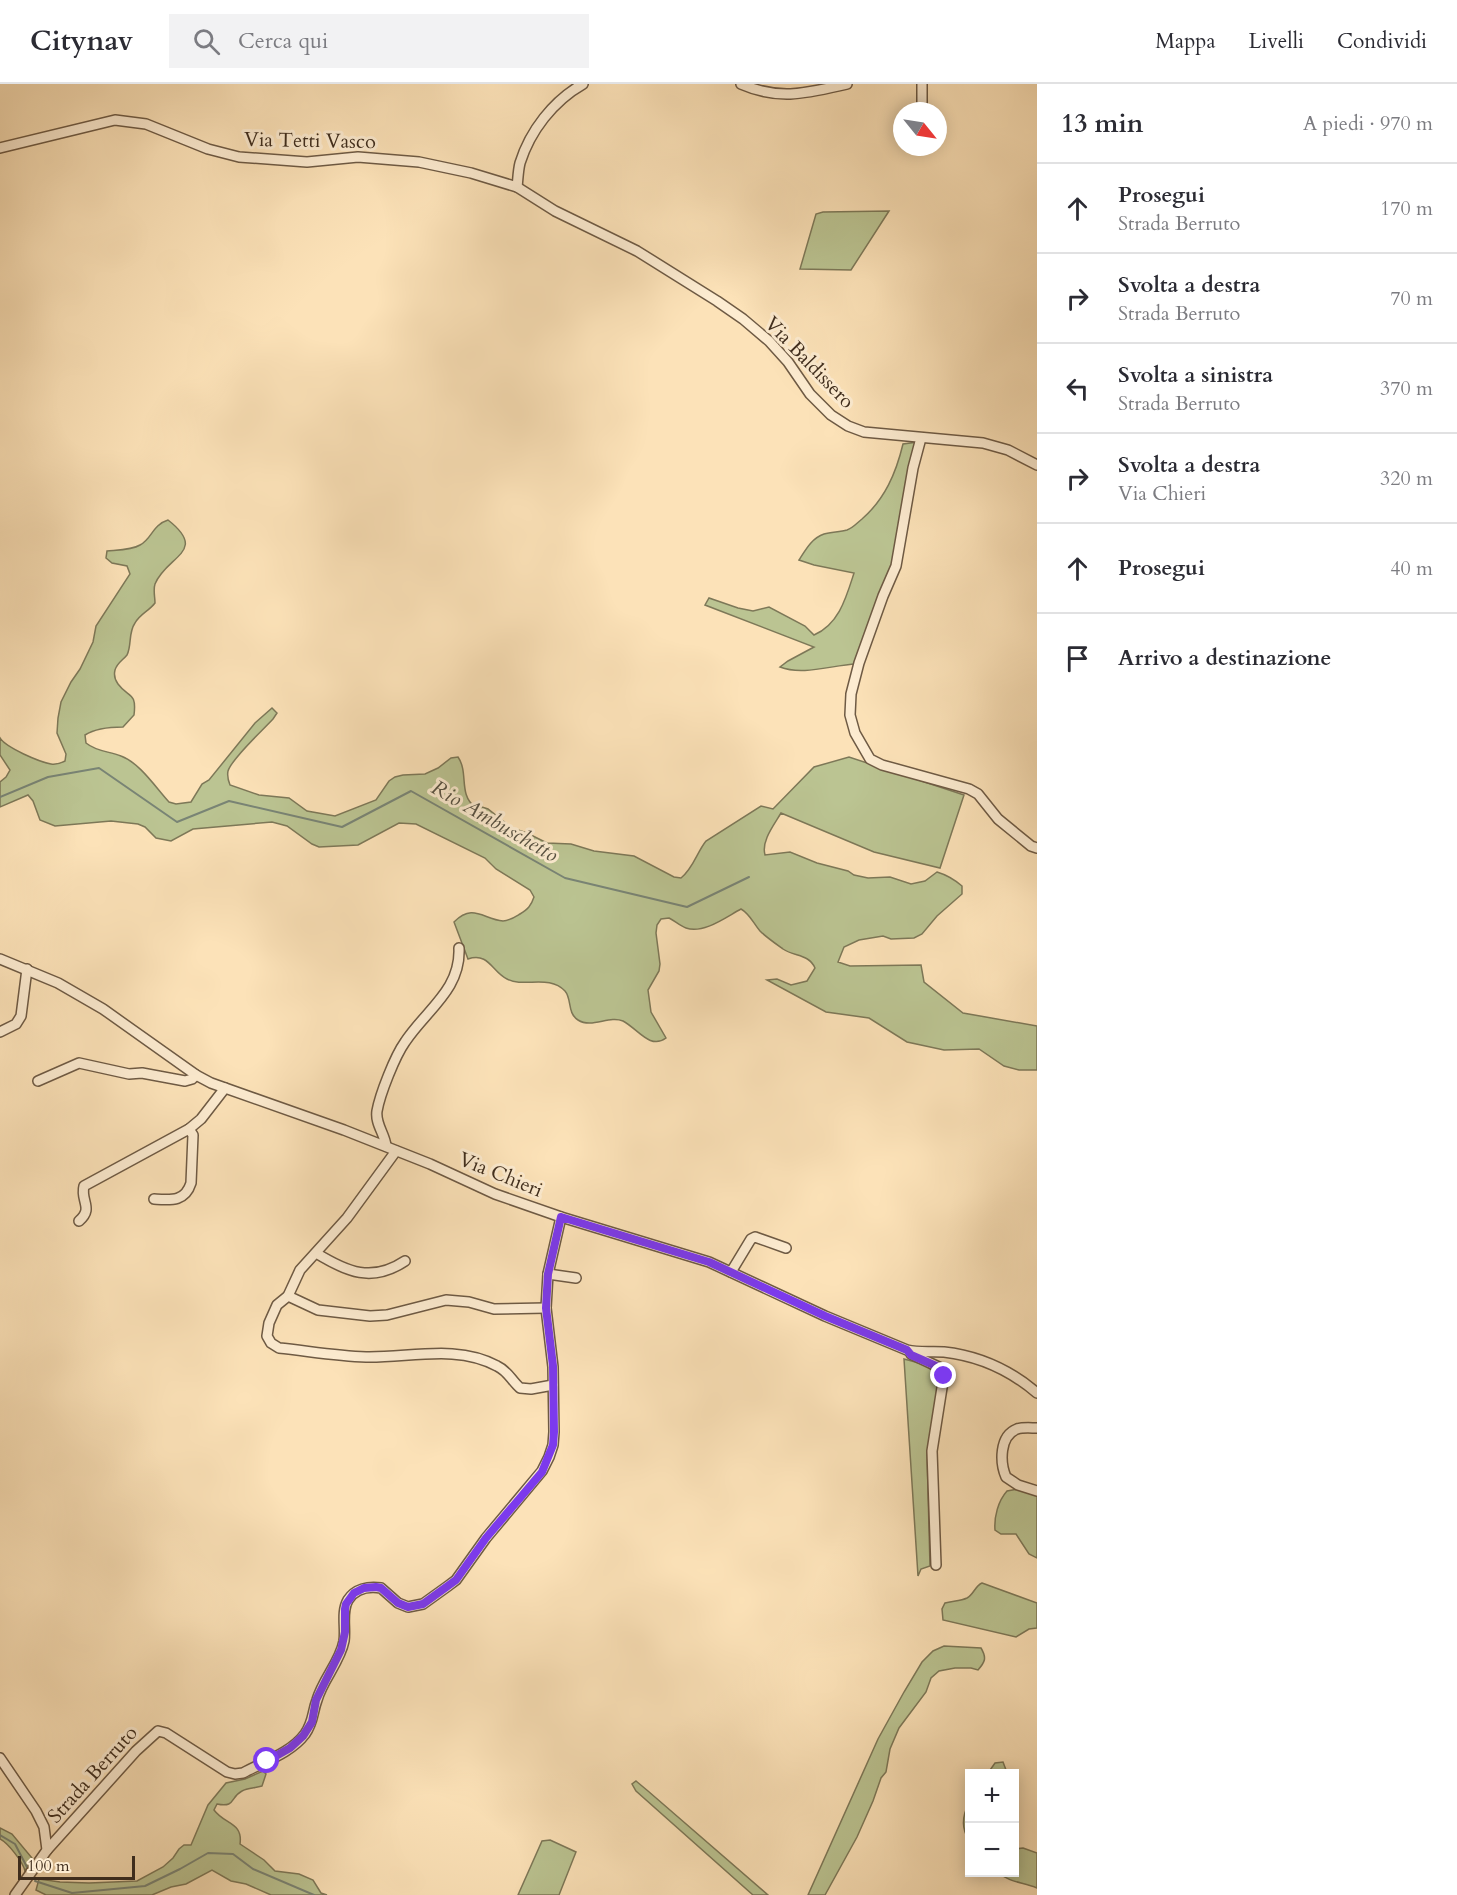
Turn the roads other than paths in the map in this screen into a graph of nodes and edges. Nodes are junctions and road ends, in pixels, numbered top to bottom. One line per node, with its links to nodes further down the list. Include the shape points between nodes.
1 (583, 84): 7 (street, via 567,93 536,128 520,164)
2 (741, 84): 3 (street, via 788,96)
3 (847, 84)
4 (922, 84): 5 (street)
5 (922, 102)
6 (0, 148): 7 (street, Via Tetti Vasco, via 114,120 146,124 239,157 308,162 358,157 419,162)
7 (517, 187): 8 (street, Via Baldissero, via 555,211 637,251 734,313 769,341 810,394 848,426 864,432)
8 (921, 438): 9 (street, Via Baldissero, via 983,443); 10 (street, via 896,566 851,694 850,715 855,733 870,759 882,765 978,794 998,819)
9 (1037, 465)
10 (1037, 848)
11 (459, 948): 19 (street, via 460,961 452,984 405,1042 389,1076 376,1119)
12 (0, 959): 13 (street, Via Chieri)
13 (27, 969): 14 (street, via 21,1016 16,1024); 15 (street, Via Chieri, via 103,1009)
14 (0, 1032)
15 (196, 1075): 16 (street, via 185,1081 79,1063); 17 (street, Via Chieri)
16 (38, 1081)
17 (225, 1088): 18 (street); 19 (street, Via Chieri)
18 (189, 1129): 21 (street, via 189,1191 175,1200); 23 (street, via 88,1183 83,1189 86,1213)
19 (386, 1146): 20 (street, Via Chieri)
20 (396, 1151): 22 (street, Via Chieri); 25 (street)
21 (154, 1199)
22 (561, 1217): 27 (street, Via Chieri); 28 (street, Strada Berruto)
23 (79, 1221)
24 (786, 1248): 27 (street, via 755,1237)
25 (316, 1253): 26 (street, via 369,1275); 30 (street, via 300,1270)
26 (405, 1261)
27 (731, 1272): 32 (street, Via Chieri)
28 (548, 1274): 29 (street); 31 (street, Strada Berruto)
29 (576, 1278)
30 (288, 1296): 31 (street, via 318,1310 370,1316 446,1300 494,1309); 33 (street, via 277,1305 269,1323 267,1336 279,1348 364,1357 441,1353 495,1364 507,1371 520,1388)
31 (546, 1308): 33 (street, Strada Berruto)
32 (907, 1350): 34 (street, Via Chieri, via 943,1352 994,1364); 37 (street, via 943,1369 944,1376 932,1451)
33 (553, 1385): 39 (street, Strada Berruto, via 553,1445 542,1472 456,1580 423,1604 408,1607 376,1587 354,1593 345,1609 341,1650 316,1700 312,1722 290,1748 235,1774 158,1731)
34 (1037, 1394)
35 (1037, 1428): 36 (street, via 1013,1431 1005,1440 1002,1453 1006,1478)
36 (1037, 1491)
37 (936, 1565)
38 (0, 1758): 39 (street, via 36,1811 44,1827)
39 (47, 1850): 40 (street)
40 (15, 1895)

